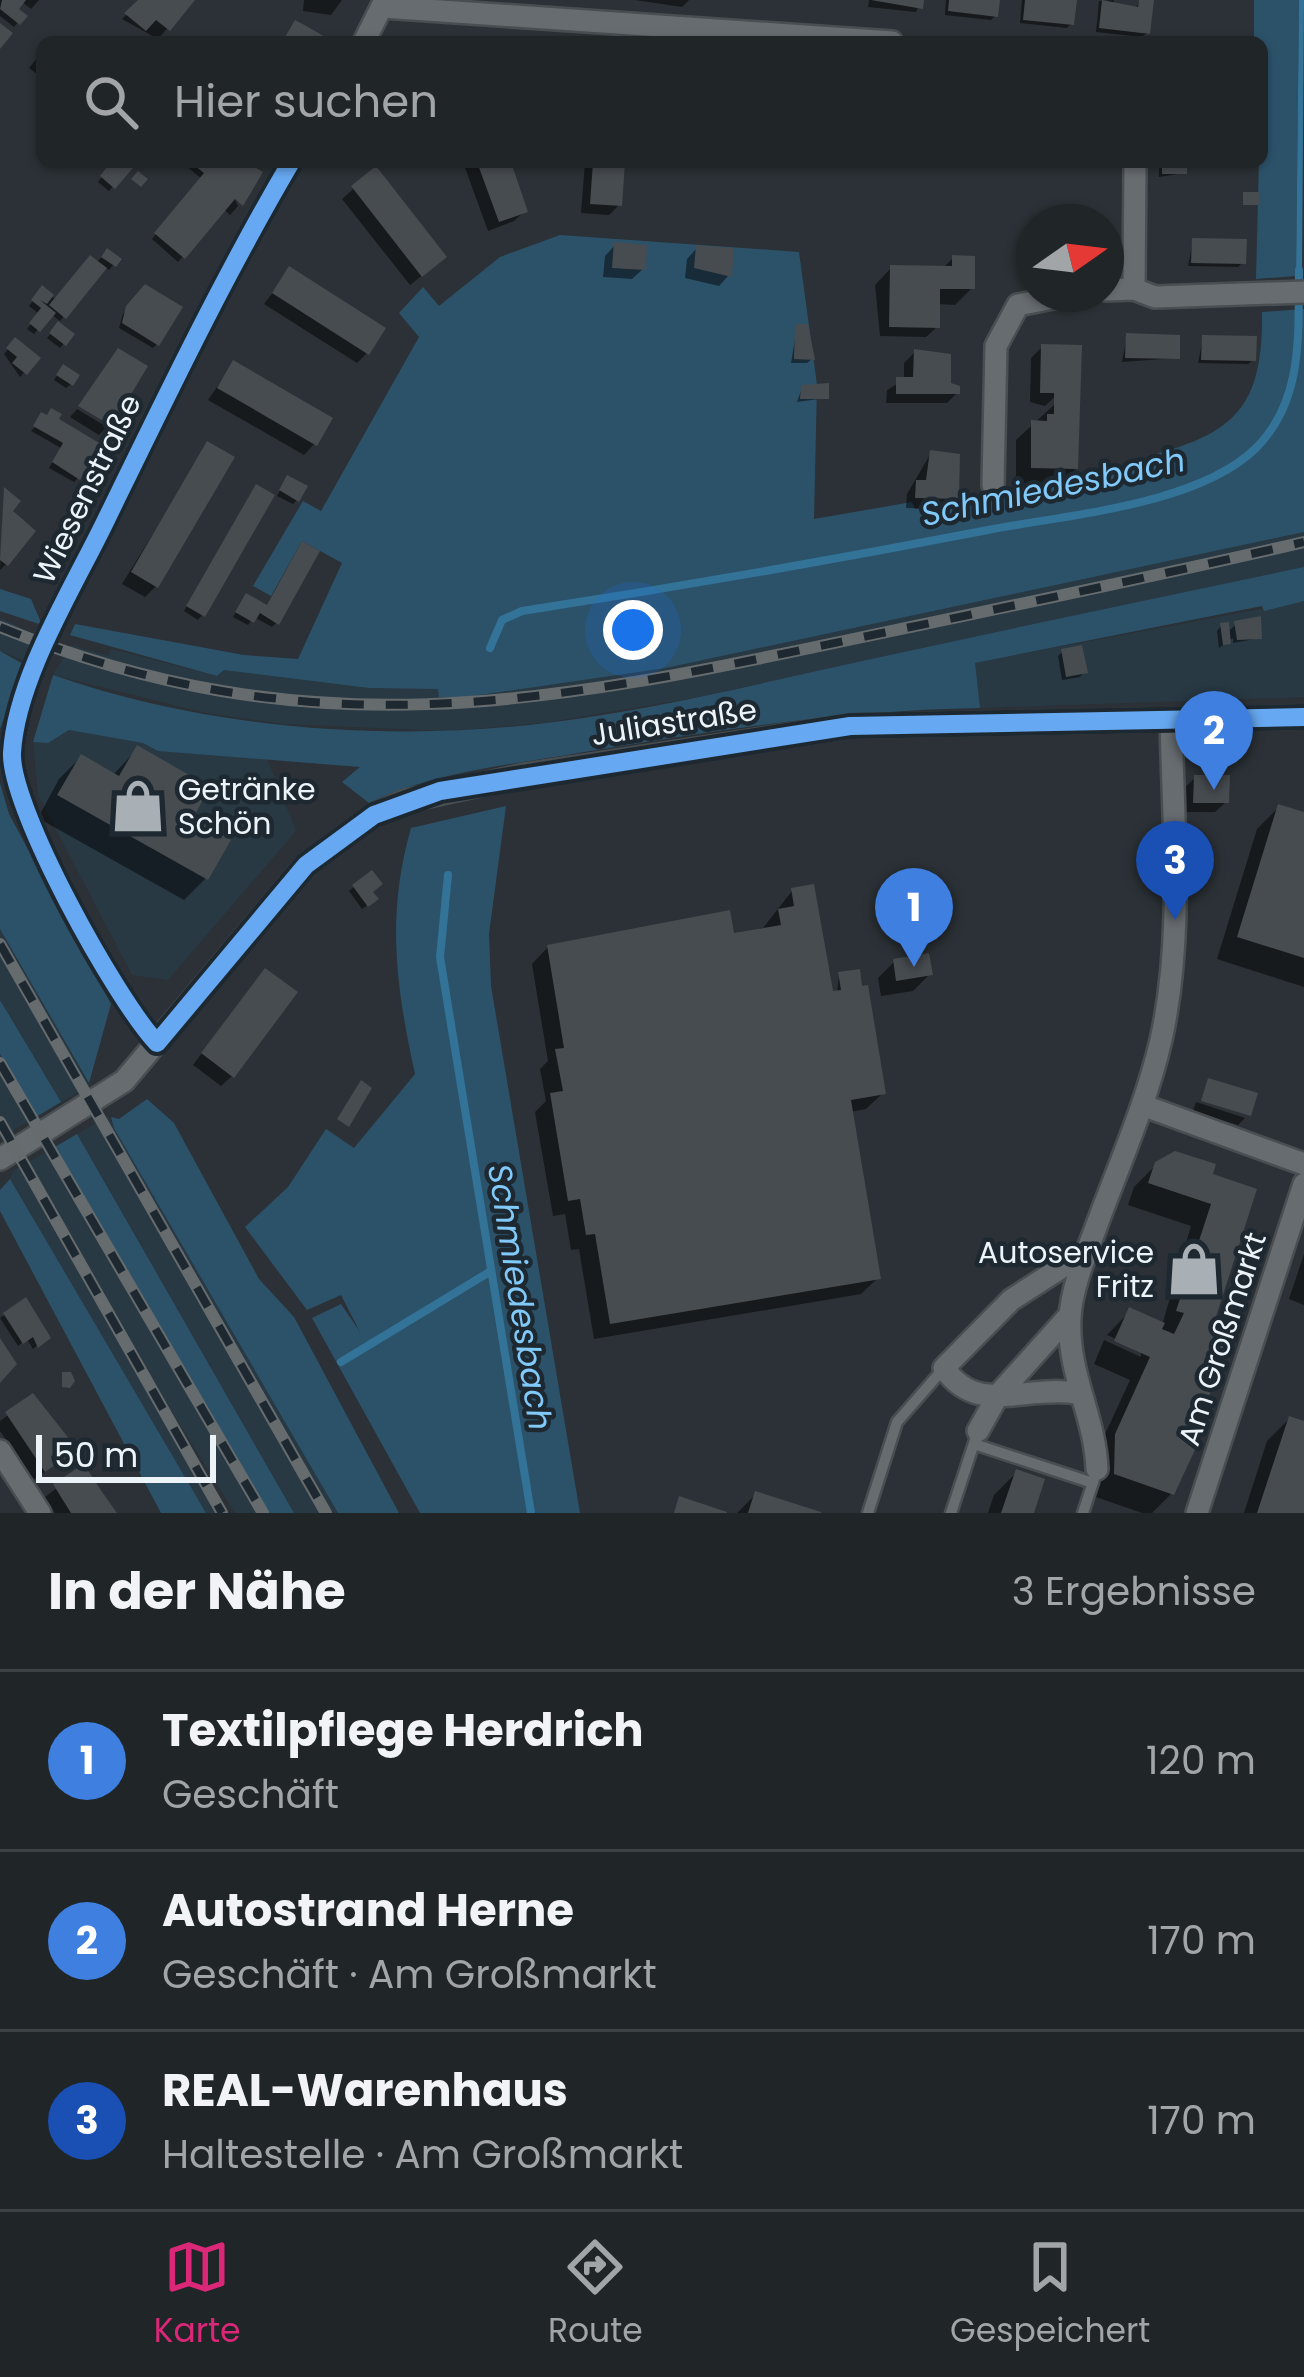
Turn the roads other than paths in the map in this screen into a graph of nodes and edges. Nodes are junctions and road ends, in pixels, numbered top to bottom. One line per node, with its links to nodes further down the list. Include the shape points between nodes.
1 (384, 4): 2 (street); 3 (street)
2 (367, 36)
3 (812, 36)
4 (288, 168): 13 (street, Wiesenstraße, via 176,372 65,602 15,731 16,791 29,824 130,1010)
5 (1135, 168): 7 (street)
6 (1124, 289): 7 (street)
7 (1134, 289): 8 (street, via 1155,297)
8 (1304, 292)
9 (1016, 308): 10 (street, via 996,346)
10 (992, 485)
11 (1304, 717): 12 (street, Juliastraße)
12 (1171, 719): 13 (street, Juliastraße, via 850,726 406,801 306,865); 14 (street, via 1175,920 1169,994)
13 (157, 1043): 15 (street, Juliastraße, via 104,1097)
14 (1142, 1105): 16 (street); 18 (street)
15 (0, 1159)
16 (1304, 1165)
17 (1304, 1184): 30 (street, Am Großmarkt)
18 (1087, 1251): 19 (street); 20 (street, via 1011,1300)
19 (1070, 1316): 21 (street); 22 (street)
20 (944, 1368): 22 (street, via 973,1396); 27 (lane, via 897,1423)
21 (1077, 1393): 22 (street); 25 (street, via 1096,1426)
22 (998, 1395): 23 (street)
23 (976, 1438): 25 (lane); 28 (lane)
24 (0, 1451): 26 (street)
25 (1095, 1476): 29 (lane)
26 (40, 1513)
27 (868, 1513)
28 (952, 1513)
29 (1083, 1513)
30 (1197, 1513)

